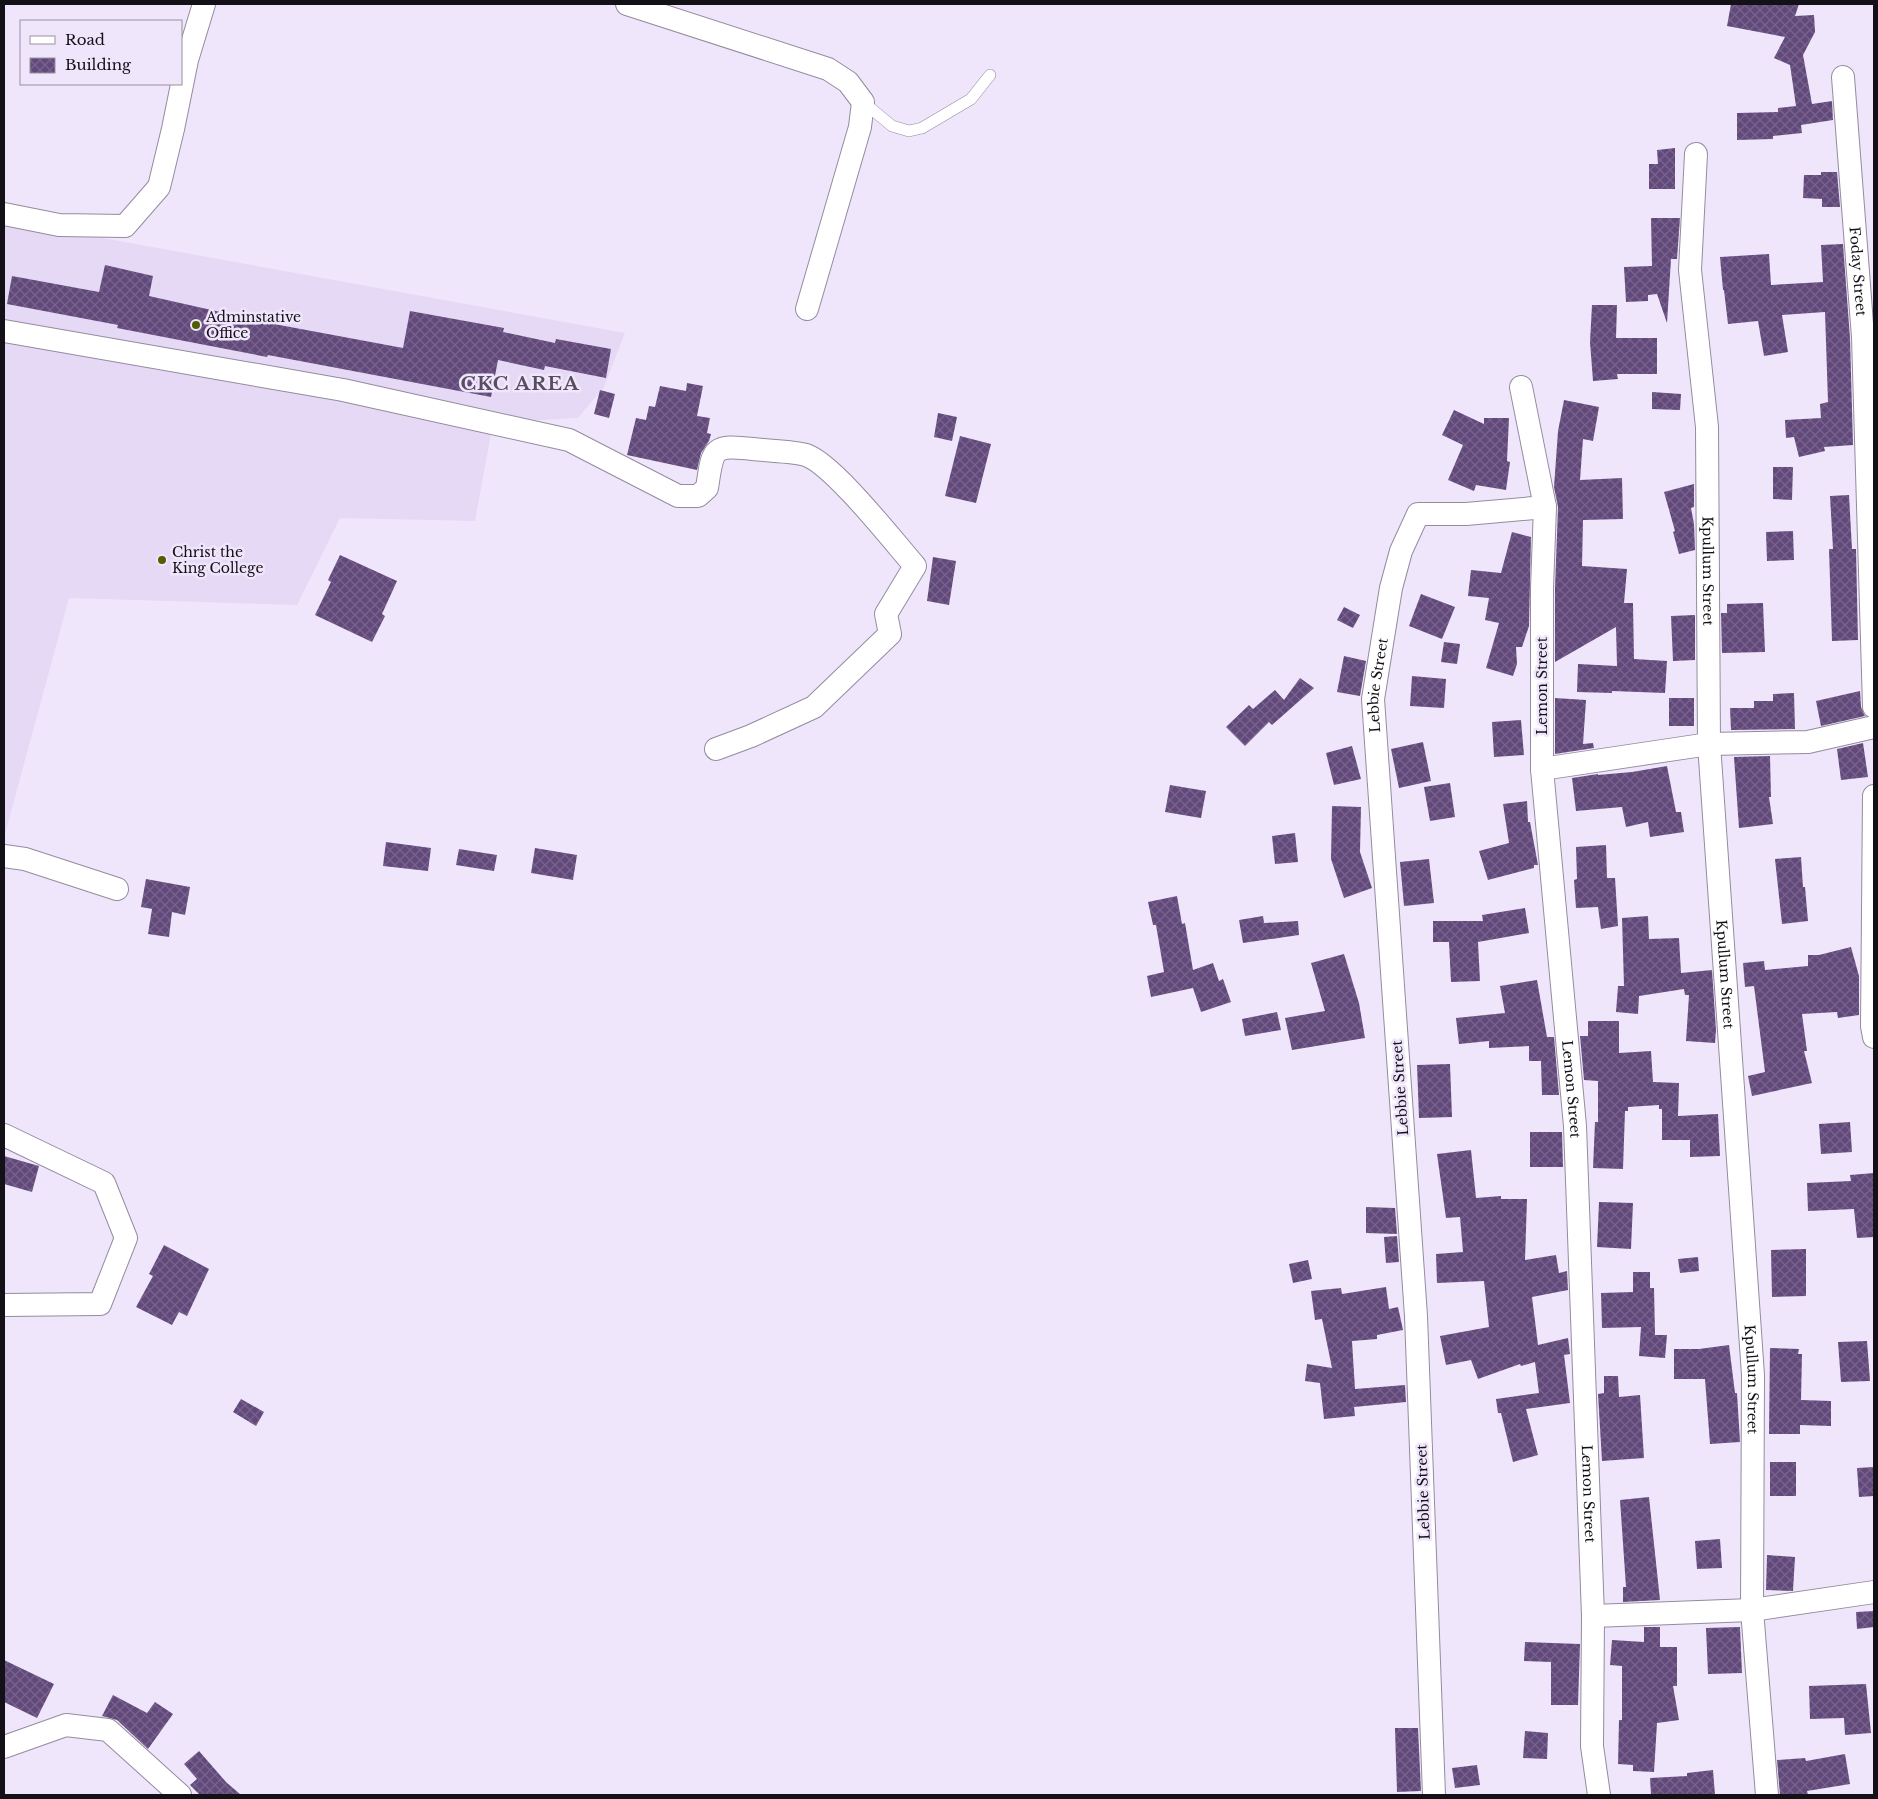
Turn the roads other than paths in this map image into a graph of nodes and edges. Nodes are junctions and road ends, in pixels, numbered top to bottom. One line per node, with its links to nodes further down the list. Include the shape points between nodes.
1 (204, 4): 5 (street)
2 (627, 4): 7 (street, via 828,69 848,82)
3 (990, 75): 7 (lane, via 971,99 922,128 909,131 892,126)
4 (1843, 77): 14 (street, Foday Street, via 1862,337)
5 (182, 85)
6 (182, 85): 9 (street, via 158,187 125,226 59,225)
7 (863, 102): 10 (street, via 860,127)
8 (1696, 154): 16 (street, Kpullum Street, via 1690,270 1708,427)
9 (4, 214)
10 (807, 309)
11 (4, 331): 17 (street, via 343,390 569,440 678,496 698,496 708,488 712,458 718,450 732,447 807,455 844,486 915,566 886,614 890,634 814,707)
12 (1521, 387): 13 (street, Lemon Street)
13 (1545, 507): 18 (street, Lemon Street); 30 (street, Lebbie Street, via 1466,514 1418,514 1401,551 1391,588 1373,699 1416,1316)
14 (1874, 706)
15 (1874, 727): 16 (street, via 1808,742)
16 (1709, 744): 18 (street); 26 (street, Kpullum Street, via 1753,1375)
17 (716, 749)
18 (1542, 769): 27 (street, Lemon Street, via 1575,1126)
19 (1874, 796): 22 (street)
20 (4, 856): 21 (street, via 25,859)
21 (117, 888)
22 (1874, 1037)
23 (4, 1135): 24 (street, via 104,1183 126,1238 100,1304)
24 (4, 1305)
25 (1874, 1592): 26 (street)
26 (1752, 1610): 27 (street); 32 (street, Kpullum Street)
27 (1593, 1616): 31 (street, Lemon Street, via 1592,1746)
28 (4, 1747): 29 (street, via 66,1725 108,1730)
29 (180, 1795)
30 (1434, 1795)
31 (1599, 1795)
32 (1767, 1795)

